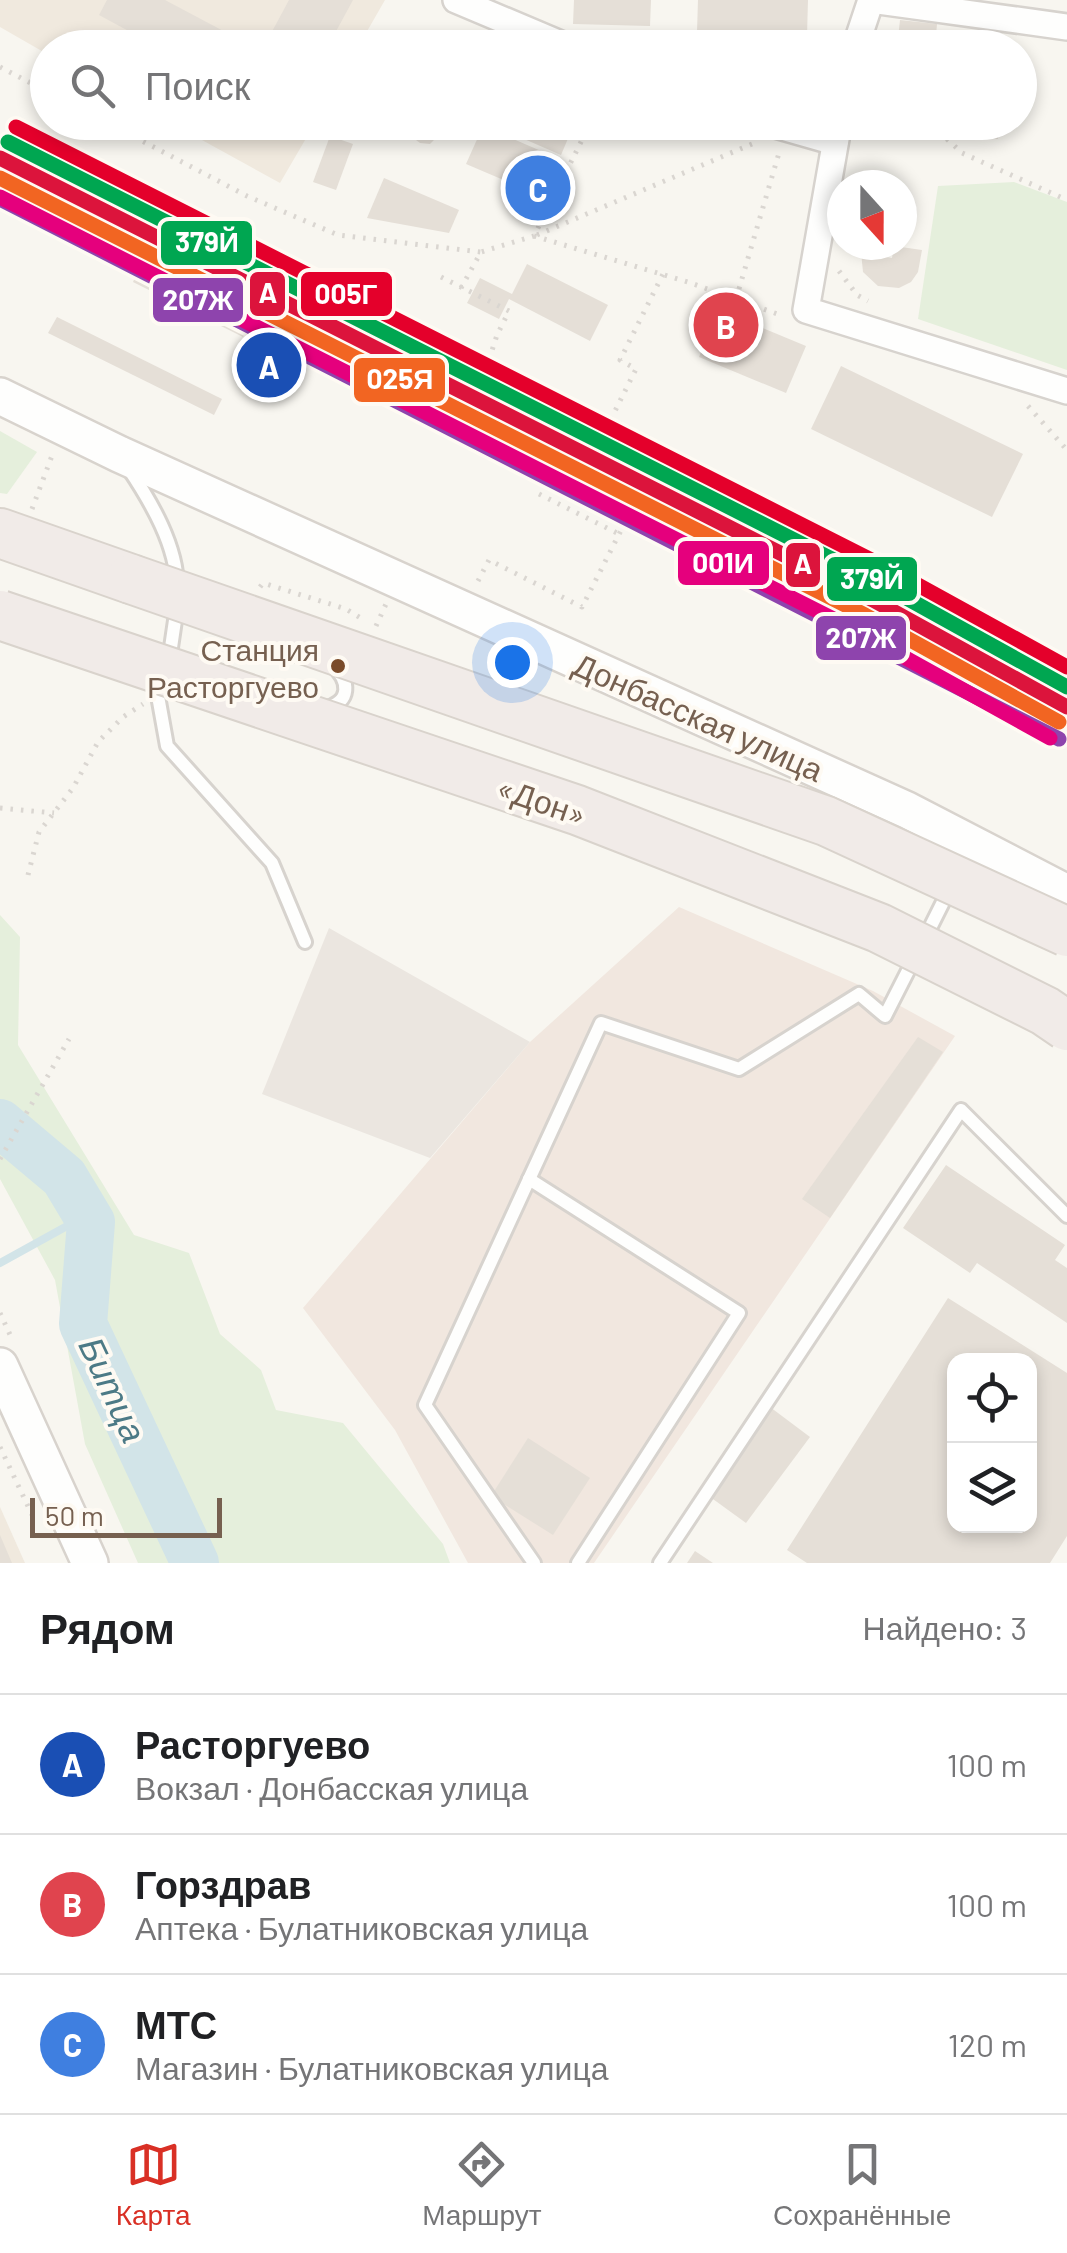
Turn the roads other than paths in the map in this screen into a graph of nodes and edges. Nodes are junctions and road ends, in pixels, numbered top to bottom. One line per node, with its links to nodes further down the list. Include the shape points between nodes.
1 (456, 0): 4 (street)
2 (871, 0): 3 (street); 5 (street)
3 (1067, 26)
4 (527, 30)
5 (861, 30)
6 (836, 140): 7 (street, via 806,310)
7 (1067, 391)
8 (0, 396): 9 (street, Донбасская улица)
9 (120, 454): 12 (lane, via 177,566); 16 (street, Донбасская улица)
10 (10, 536): 18 (highway, bridge, via 826,822)
11 (0, 615): 20 (highway, «Дон», bridge, via 594,817 879,928)
12 (177, 618): 13 (lane); 14 (lane)
13 (195, 624)
14 (170, 660): 15 (lane, via 320,710 336,706 347,690 336,667); 19 (lane, via 158,696 167,746 272,863)
15 (318, 662)
16 (972, 844): 17 (street, Донбасская улица); 21 (lane, via 886,1016 859,994 739,1068 601,1023)
17 (1067, 893)
18 (1067, 932)
19 (305, 942)
20 (1067, 1026)
21 (529, 1179): 25 (lane, via 425,1405); 26 (lane, via 739,1313)
22 (1067, 1216): 27 (lane, via 961,1110)
23 (0, 1366): 24 (street)
24 (90, 1563)
25 (534, 1563)
26 (578, 1563)
27 (660, 1563)

